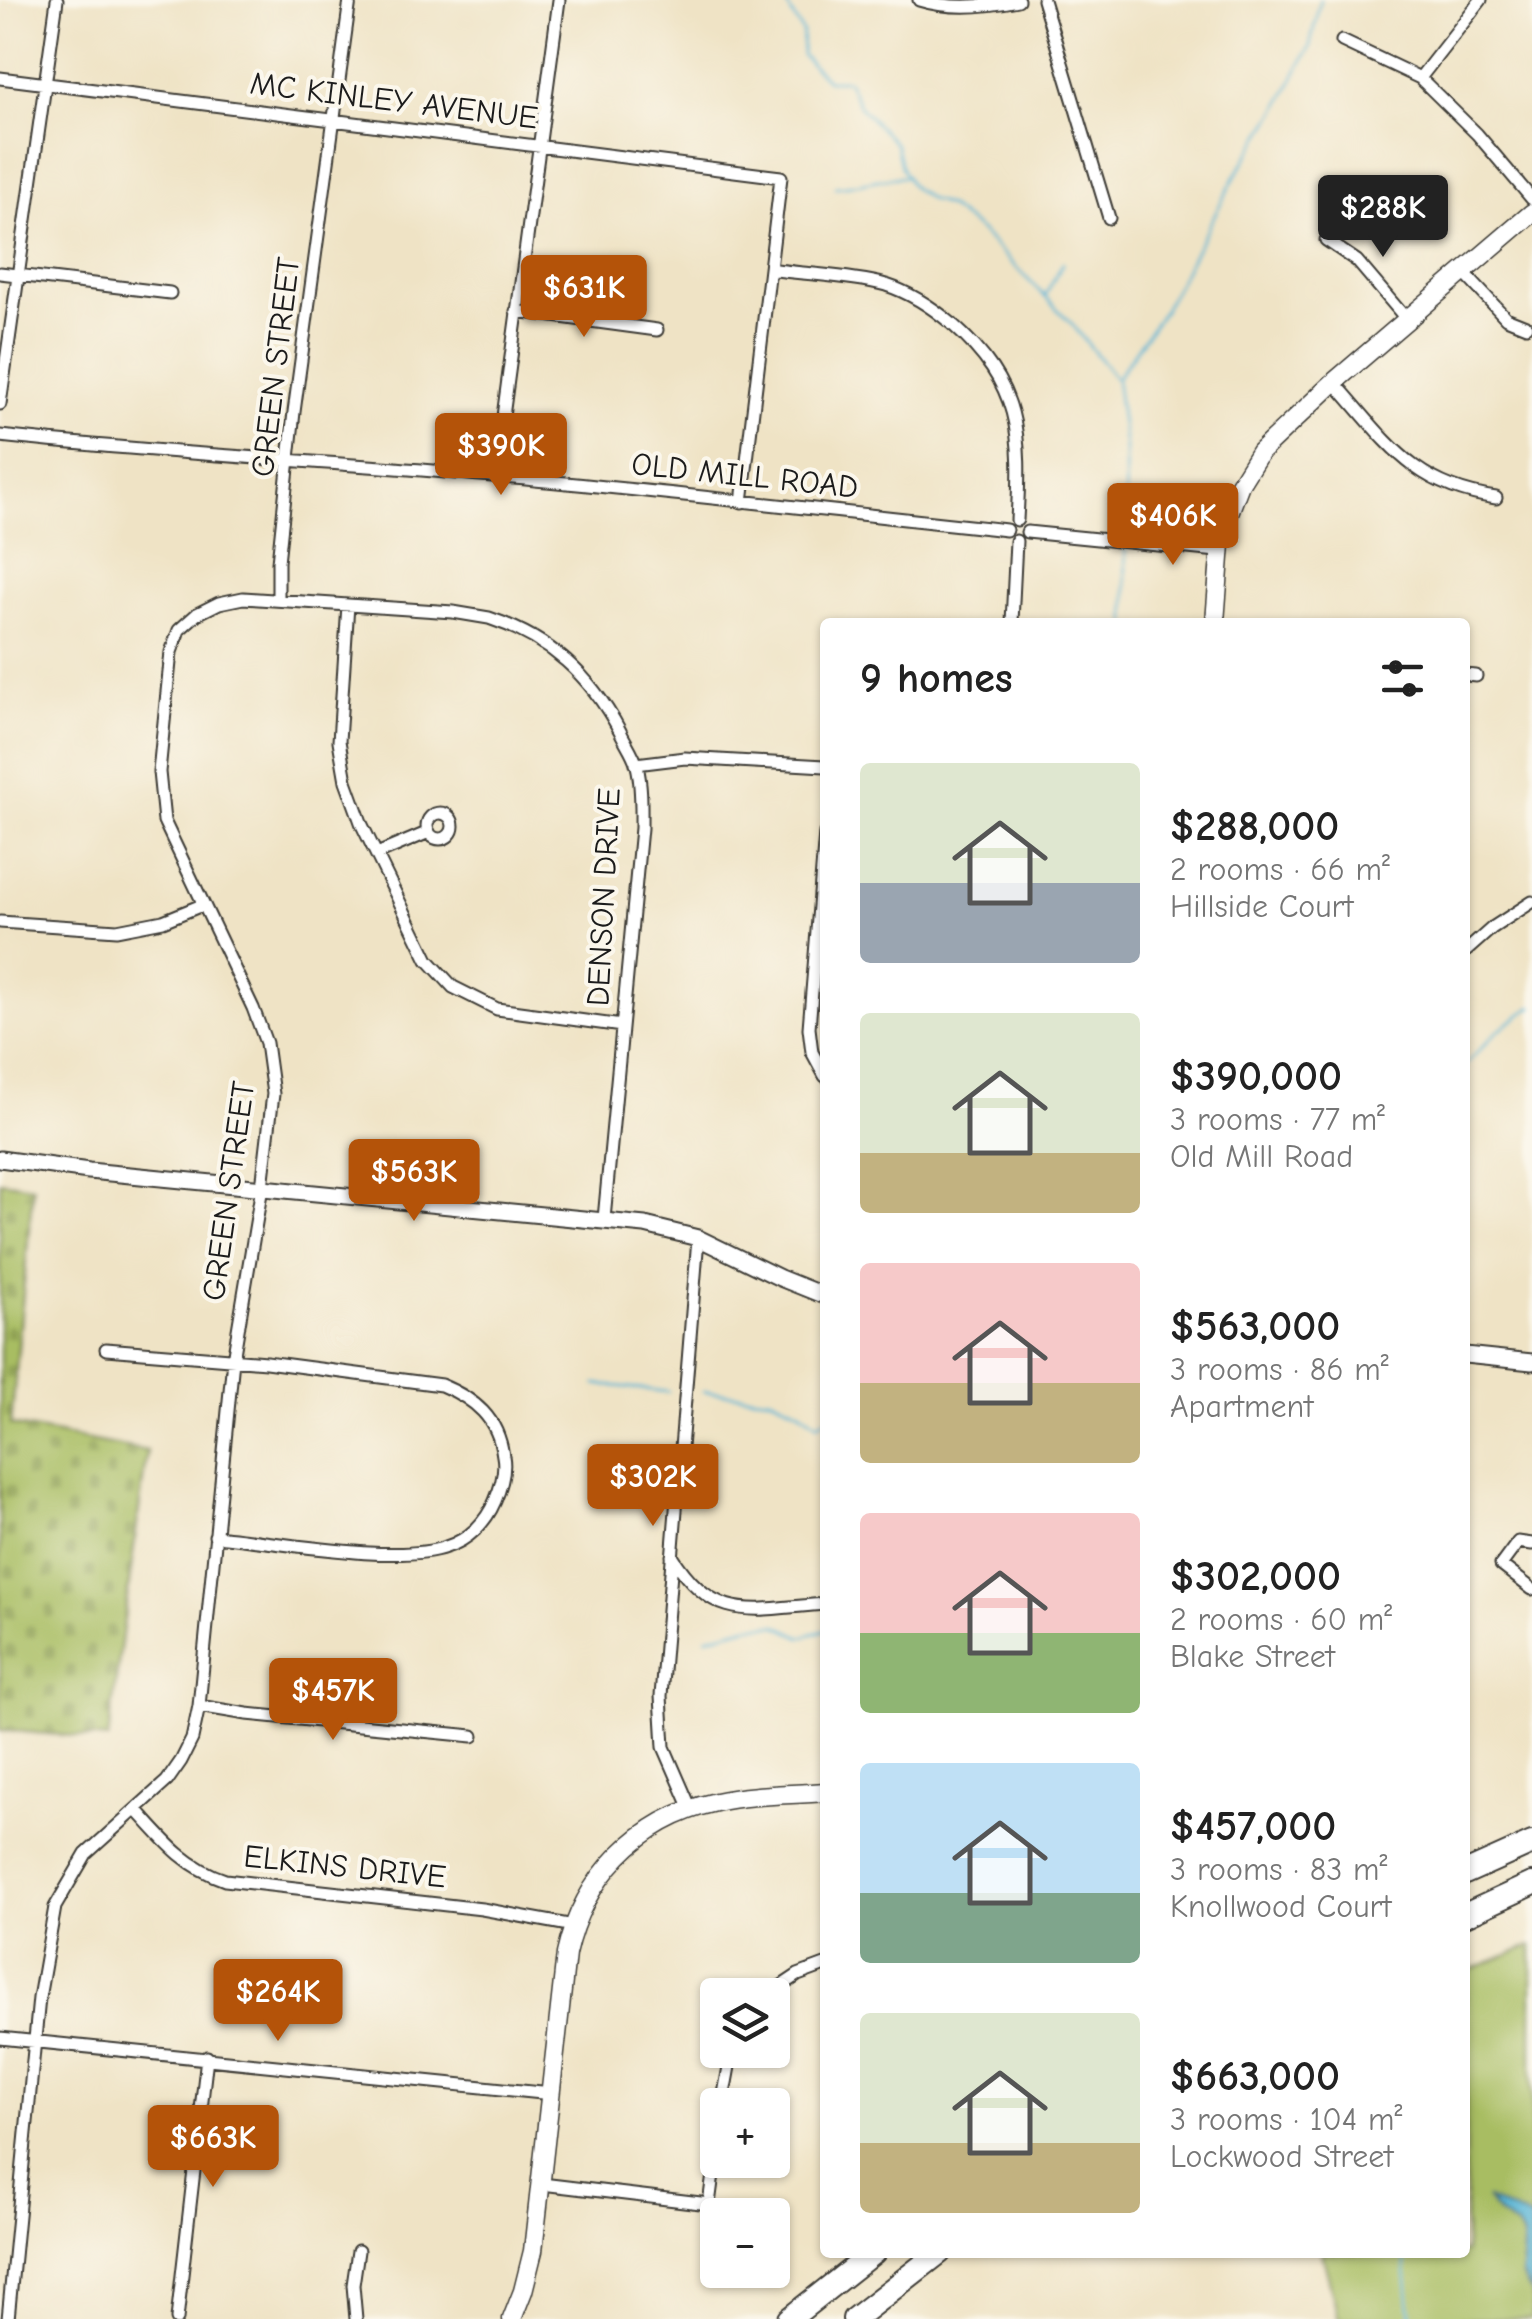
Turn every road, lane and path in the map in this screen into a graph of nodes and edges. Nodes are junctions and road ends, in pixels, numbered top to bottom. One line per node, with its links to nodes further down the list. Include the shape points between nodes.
1 (57, 0): 11 (street)
2 (350, 0): 12 (street, GREEN STREET)
3 (559, 0): 13 (street)
4 (918, 0): 5 (street, via 990,6)
5 (1018, 0)
6 (1043, 0): 16 (street)
7 (1481, 0): 10 (street)
8 (1342, 40): 10 (street)
9 (0, 78): 11 (street, MC KINLEY AVENUE)
10 (1420, 78): 14 (street)
11 (47, 84): 12 (street, MC KINLEY AVENUE); 21 (street)
12 (336, 121): 13 (street, MC KINLEY AVENUE); 30 (street, GREEN STREET)
13 (538, 147): 18 (street, MC KINLEY AVENUE, via 780,178); 23 (street)
14 (1532, 198)
15 (1532, 213): 20 (main road)
16 (1108, 218)
17 (1326, 240): 24 (street, via 1357,262)
18 (770, 269): 33 (street); 34 (street, via 890,286 934,309 978,348 1016,420)
19 (0, 273): 21 (street)
20 (1464, 273): 24 (main road); 25 (street, via 1506,318)
21 (18, 276): 22 (street); 28 (street)
22 (170, 293)
23 (516, 310): 26 (street); 31 (street)
24 (1408, 321): 27 (main road)
25 (1526, 326)
26 (657, 330)
27 (1334, 382): 32 (street, via 1411,466 1462,493); 37 (main road, via 1260,452 1230,507)
28 (0, 404)
29 (0, 436): 30 (street, OLD MILL ROAD)
30 (290, 459): 31 (street, OLD MILL ROAD); 38 (street, GREEN STREET)
31 (495, 476): 33 (street, OLD MILL ROAD)
32 (1496, 498)
33 (742, 502): 35 (street, OLD MILL ROAD)
34 (1017, 520): 35 (street); 36 (street, via 1024,523)
35 (1006, 530): 36 (street, via 1010,539)
36 (1022, 537): 37 (street); 40 (street)
37 (1218, 551): 41 (main road)
38 (278, 598): 39 (street, DENSON DRIVE); 48 (street, GREEN STREET, via 243,598 196,614 179,630 171,652 159,772 164,821)
39 (348, 606): 42 (street, DENSON DRIVE, via 471,615 533,636 590,683); 45 (street, via 339,741 350,792)
40 (1012, 618)
41 (1215, 618)
42 (636, 764): 43 (street, via 685,758); 51 (street, DENSON DRIVE, via 641,828)
43 (820, 766)
44 (429, 832): 45 (street)
45 (377, 854): 51 (street, via 428,960 452,986 498,1009)
46 (820, 895): 52 (street, via 809,1028)
47 (1532, 902): 50 (street)
48 (202, 904): 49 (street, via 140,928); 54 (street, GREEN STREET, via 253,1008 272,1068)
49 (0, 922)
50 (1470, 946)
51 (622, 1026): 55 (street, DENSON DRIVE)
52 (820, 1067)
53 (0, 1159): 54 (street)
54 (262, 1187): 55 (street); 60 (street, GREEN STREET)
55 (604, 1220): 56 (street)
56 (698, 1238): 57 (street); 64 (street)
57 (820, 1294)
58 (106, 1349): 60 (street)
59 (1470, 1356): 61 (street)
60 (233, 1360): 62 (street, GREEN STREET); 62 (street, via 441,1385 490,1418 504,1464 501,1488 484,1520 446,1548 384,1553)
61 (1532, 1362)
62 (215, 1536): 67 (street, GREEN STREET)
63 (1532, 1544): 65 (street, via 1518,1542 1500,1565)
64 (672, 1556): 66 (street, via 686,1579 715,1602 760,1608); 70 (street, via 660,1721)
65 (1532, 1588)
66 (820, 1604)
67 (199, 1706): 68 (street); 71 (street, GREEN STREET, via 181,1761)
68 (473, 1736)
69 (820, 1792): 70 (main road, via 728,1799)
70 (690, 1809): 76 (main road, via 649,1830 613,1860)
71 (136, 1810): 76 (street, ELKINS DRIVE, via 179,1856 225,1880); 80 (street, GREEN STREET, via 86,1854 55,1906)
72 (1532, 1842): 73 (highway)
73 (1470, 1872)
74 (1532, 1884): 75 (highway)
75 (1470, 1913)
76 (574, 1926): 82 (main road)
77 (820, 1967): 78 (street)
78 (790, 1981)
79 (0, 2038): 80 (street)
80 (36, 2042): 81 (street); 88 (street, GREEN STREET)
81 (206, 2057): 82 (street); 89 (street)
82 (552, 2094): 84 (main road)
83 (712, 2178): 84 (street, via 709,2204)
84 (542, 2184): 91 (main road, via 528,2275)
85 (358, 2252): 90 (street)
86 (866, 2258): 92 (highway)
87 (932, 2258): 93 (highway)
88 (8, 2319)
89 (177, 2319)
90 (356, 2319)
91 (512, 2319)
92 (789, 2319)
93 (854, 2319)

